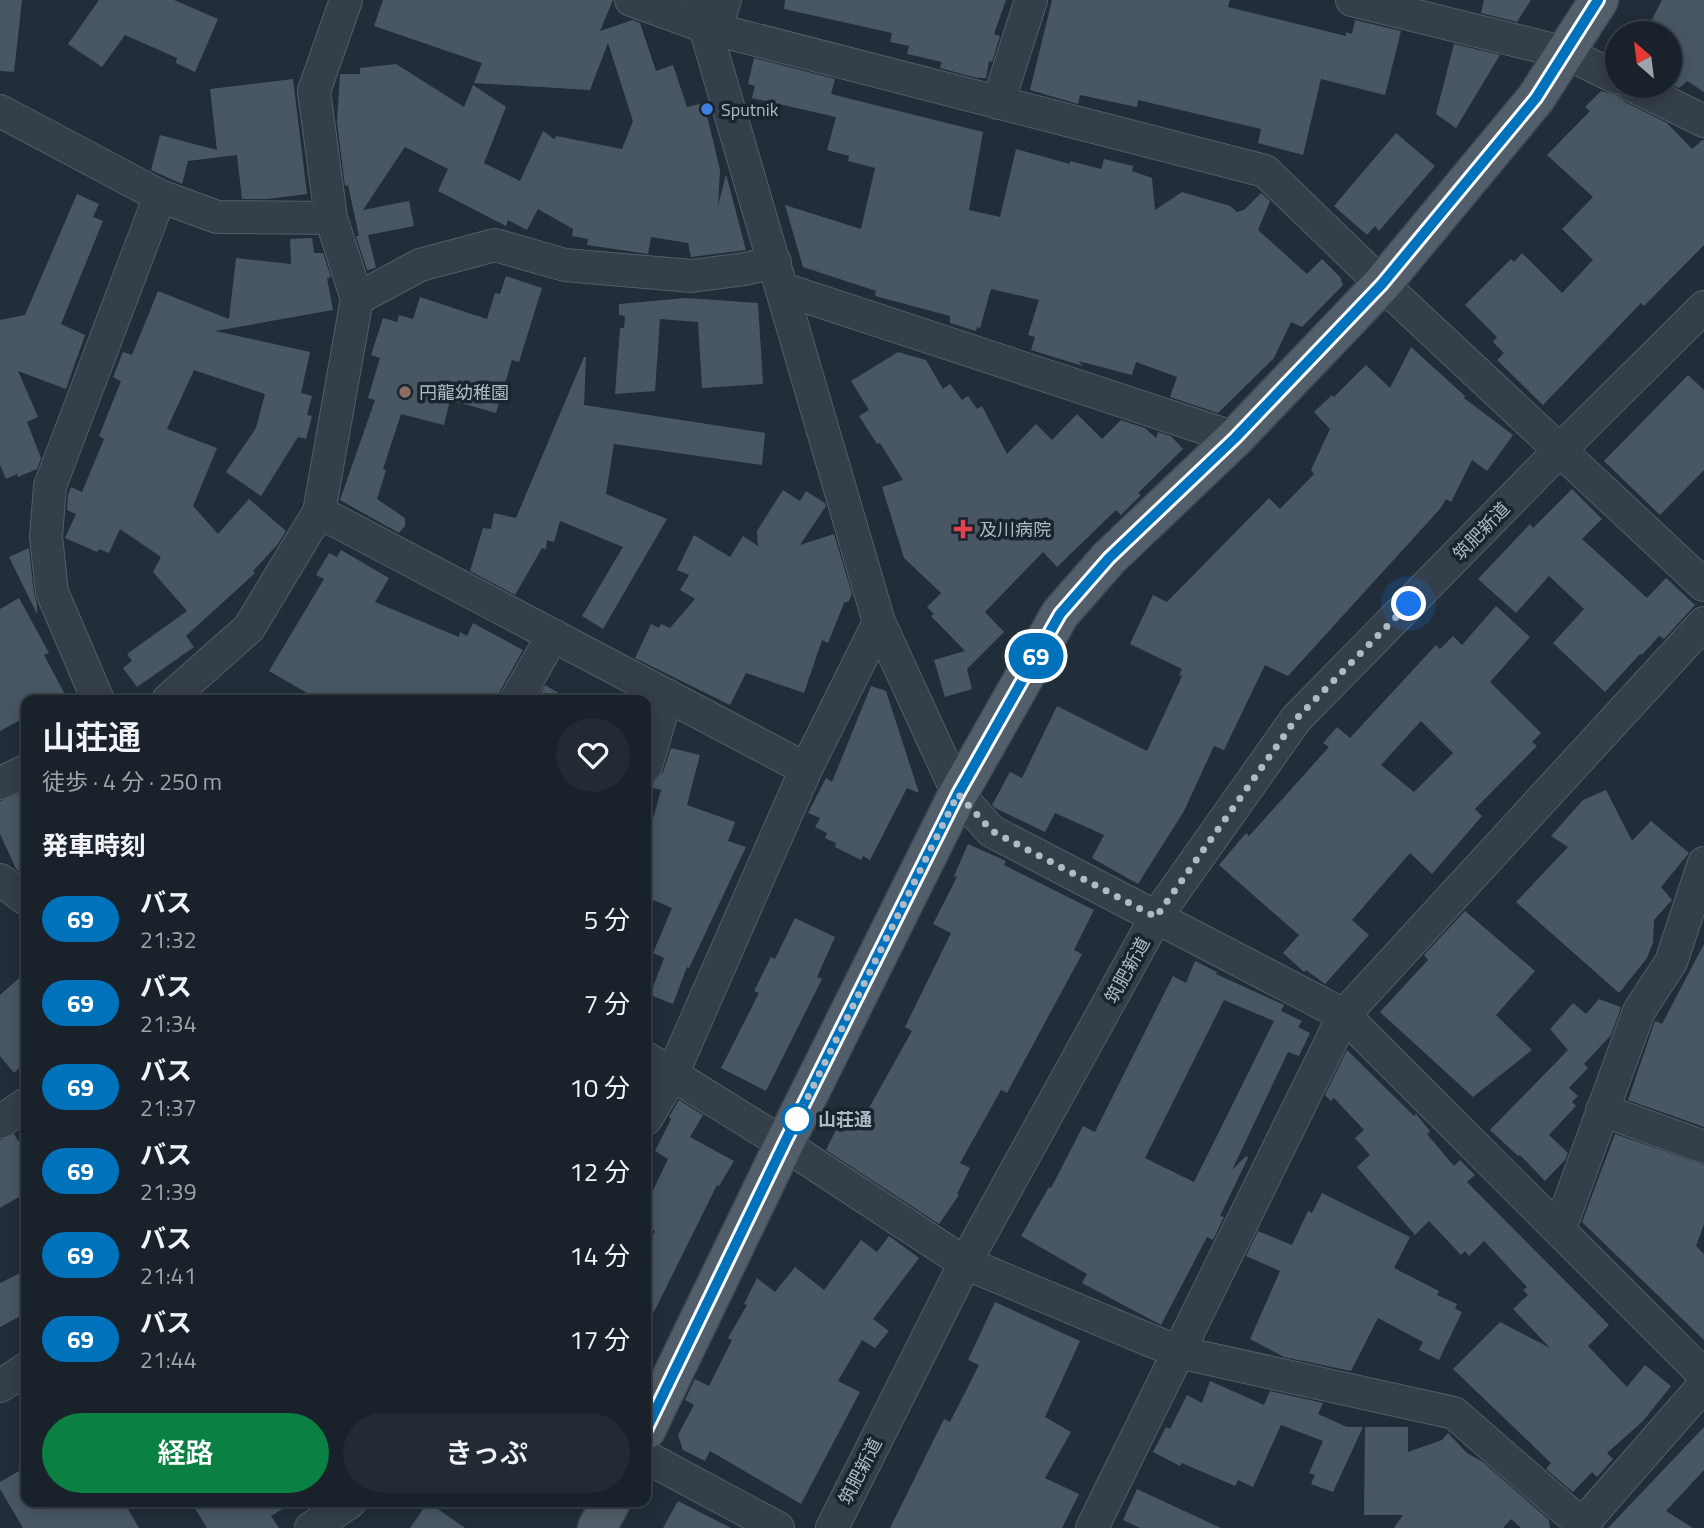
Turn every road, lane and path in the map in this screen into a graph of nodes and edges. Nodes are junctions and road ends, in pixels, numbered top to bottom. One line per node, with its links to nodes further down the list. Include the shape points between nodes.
1 (346, 0): 15 (street, via 314,91)
2 (631, 0): 7 (street)
3 (725, 0): 7 (street)
4 (1031, 0): 11 (street)
5 (1352, 0): 8 (street)
6 (1598, 0): 8 (main road)
7 (706, 19): 11 (street); 16 (street)
8 (1566, 52): 9 (street); 17 (main road, via 1536,98)
9 (1605, 72)
10 (1657, 98): 13 (street)
11 (999, 103): 17 (street, via 1265,171)
12 (0, 111): 14 (street)
13 (1704, 121)
14 (160, 196): 15 (street, via 217,217); 27 (street, via 50,486 46,537 52,592)
15 (331, 218): 18 (street)
16 (779, 275): 18 (street, via 745,269 692,276 565,265 495,245 420,265); 20 (street); 24 (street)
17 (1382, 284): 20 (main road); 21 (street)
18 (357, 299): 22 (street)
19 (1704, 307): 21 (street, 筑肥新道)
20 (1235, 438): 35 (main road, via 1109,558 1060,614)
21 (1559, 451): 23 (street); 39 (street, 筑肥新道, via 1296,719)
22 (318, 512): 26 (street); 28 (street, via 249,628)
23 (1704, 585)
24 (879, 622): 32 (street); 35 (street)
25 (1704, 623): 40 (street)
26 (553, 635): 29 (street); 30 (street)
27 (97, 695)
28 (174, 695)
29 (519, 695)
30 (667, 695): 31 (street); 32 (street)
31 (651, 749)
32 (806, 769): 42 (street)
33 (21, 773): 34 (street)
34 (0, 783)
35 (958, 794): 39 (street, via 992,831); 47 (main road)
36 (1704, 863): 44 (street, via 1671,962 1639,1011)
37 (0, 880): 38 (street)
38 (21, 895)
39 (1156, 917): 40 (street); 50 (street, 筑肥新道)
40 (1344, 1015): 49 (street); 51 (street)
41 (651, 1061): 42 (street)
42 (672, 1075): 45 (street); 47 (street)
43 (21, 1107): 46 (street)
44 (1602, 1110): 48 (street); 49 (street)
45 (651, 1111)
46 (0, 1122)
47 (784, 1144): 50 (street); 56 (main road)
48 (1704, 1147)
49 (1560, 1228): 53 (street)
50 (965, 1264): 51 (street); 65 (street, 筑肥新道)
51 (1178, 1352): 60 (street); 61 (street, via 1454,1413)
52 (21, 1372): 55 (street)
53 (1704, 1375)
54 (1704, 1385): 61 (street)
55 (0, 1386)
56 (651, 1420)
57 (651, 1460): 64 (street)
58 (342, 1507): 62 (street)
59 (608, 1507): 63 (main road)
60 (1100, 1525)
61 (1582, 1527)
62 (311, 1528)
63 (597, 1528)
64 (778, 1528)
65 (832, 1528)

